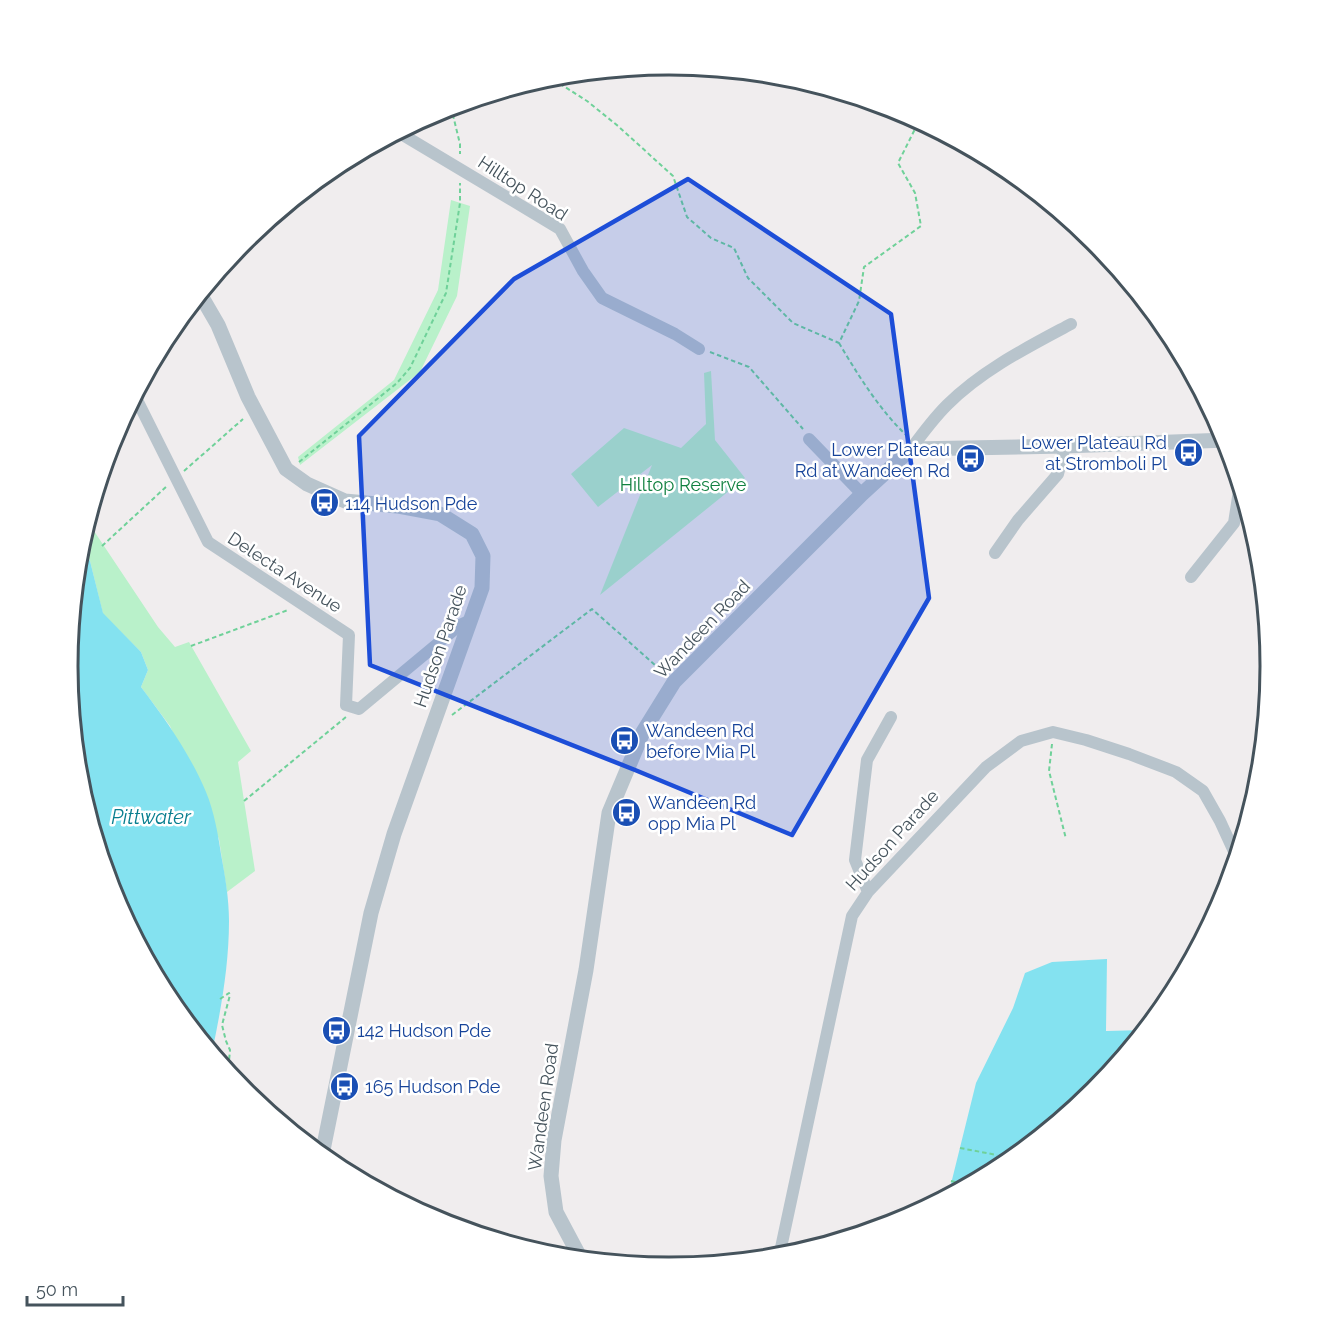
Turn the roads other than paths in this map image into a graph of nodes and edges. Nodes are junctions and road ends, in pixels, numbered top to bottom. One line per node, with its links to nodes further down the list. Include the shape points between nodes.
1 (406, 137): 4 (street, Hilltop Road, via 560,229 602,298)
2 (204, 302): 14 (street, Hudson Parade, via 286,469 307,484 345,501 440,514 472,534 483,556 482,588)
3 (1071, 324): 8 (street, Wandeen Road, via 1010,357 977,381 946,406)
4 (699, 349)
5 (139, 405): 14 (street, Delecta Avenue, via 208,542 349,635 346,705 359,709)
6 (809, 438): 10 (street)
7 (1216, 440): 9 (street)
8 (913, 446): 9 (street); 10 (street, Wandeen Road)
9 (1065, 446): 12 (street, via 1058,474)
10 (862, 494): 20 (street, Wandeen Road, via 674,682 643,732 609,813 551,1176 556,1212)
11 (1237, 503): 13 (street, via 1234,523)
12 (995, 553)
13 (1191, 577)
14 (471, 620): 18 (street, Hudson Parade, via 394,834 371,913)
15 (891, 717): 17 (street, via 867,760 855,860)
16 (1232, 846): 17 (street, Hudson Parade, via 1203,791 1176,772 1054,732 1021,741 986,766)
17 (868, 892): 19 (street, Hudson Parade, via 852,916)
18 (324, 1145)
19 (781, 1247)
20 (576, 1249)

